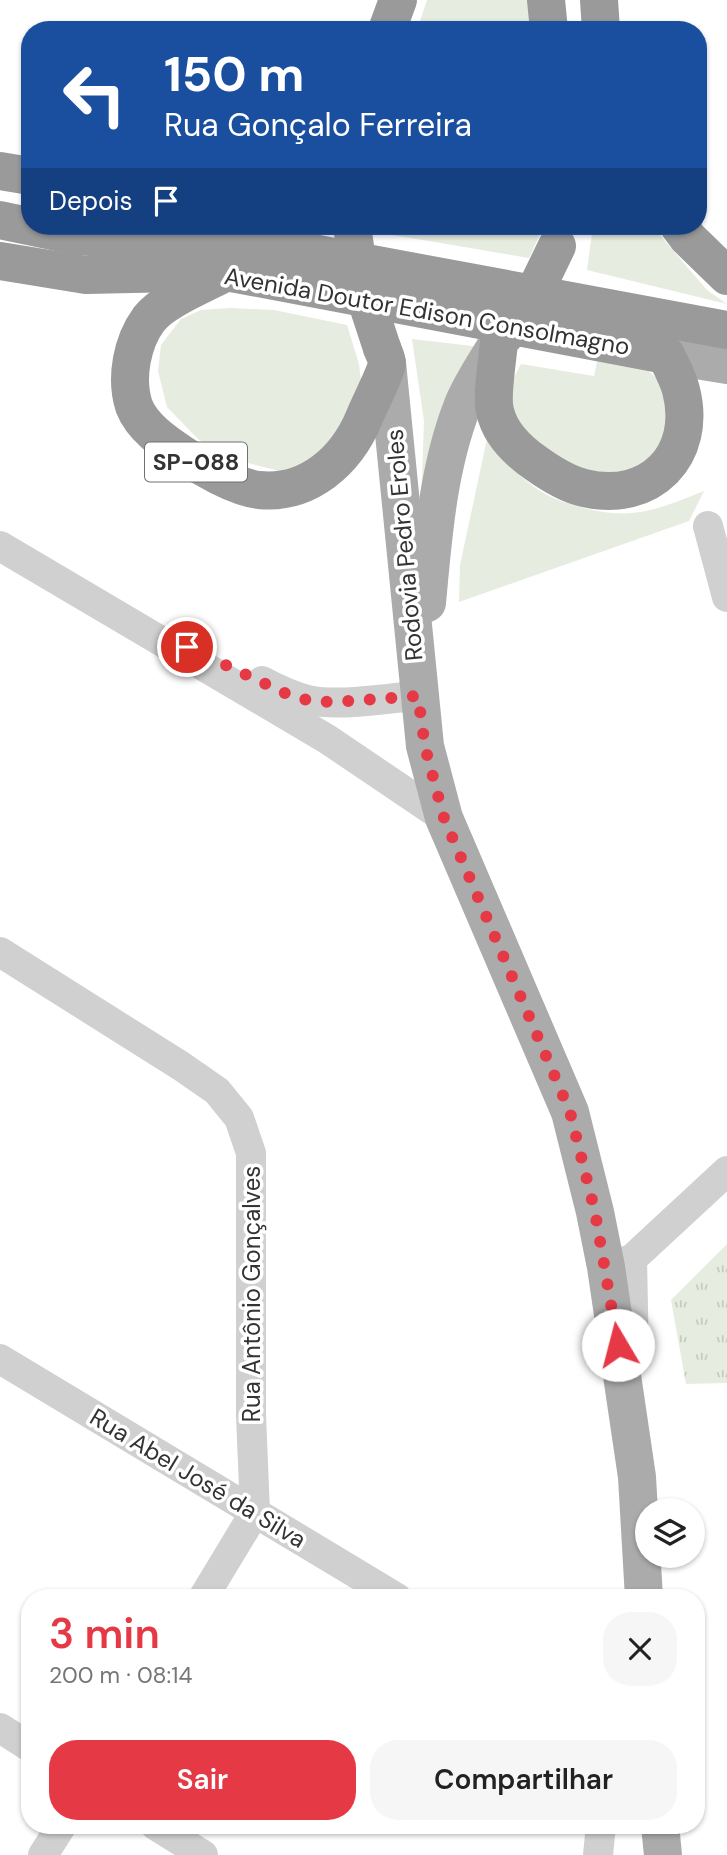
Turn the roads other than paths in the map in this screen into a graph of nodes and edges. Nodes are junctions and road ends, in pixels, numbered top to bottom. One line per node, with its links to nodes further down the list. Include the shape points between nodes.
1 (398, 0): 4 (highway)
2 (546, 0): 5 (highway)
3 (599, 0): 6 (highway)
4 (390, 21)
5 (548, 21)
6 (600, 21)
7 (0, 171): 8 (highway)
8 (21, 174)
9 (0, 220): 10 (highway, Avenida Doutor Edison Consolmagno)
10 (21, 224)
11 (71, 235): 18 (highway, Avenida Doutor Edison Consolmagno, via 248,241)
12 (353, 235): 21 (highway, bridge, via 360,281)
13 (686, 235): 17 (highway)
14 (559, 236): 19 (highway, bridge, via 527,308)
15 (0, 261): 16 (highway, Avenida Doutor Edison Consolmagno, via 86,275)
16 (226, 272): 20 (highway, Avenida Doutor Edison Consolmagno); 21 (highway, SP-088, via 150,318 135,345 130,382 135,408 156,436 224,478 258,489 292,489 338,462 358,433)
17 (727, 276)
18 (727, 330)
19 (502, 338): 20 (highway, via 494,409 503,431 520,452 555,477 585,488 616,490 643,484 663,472 677,455 685,415 681,388); 27 (main road, Rodovia Pedro Eroles, via 462,408 442,481)
20 (666, 355): 22 (main road, Avenida Doutor Edison Consolmagno)
21 (385, 356): 27 (main road, Rodovia Pedro Eroles)
22 (727, 365)
23 (708, 526): 25 (street)
24 (0, 546): 26 (street)
25 (727, 597)
26 (140, 628): 27 (street, via 310,701); 28 (street, via 327,738)
27 (418, 696): 28 (main road, via 425,747)
28 (444, 818): 31 (main road, via 570,1112 595,1212)
29 (0, 952): 33 (street, Rua Antônio Gonçalves, via 217,1091 239,1118 251,1153)
30 (727, 1171): 31 (street)
31 (619, 1263): 36 (main road)
32 (0, 1359): 33 (street, Rua Abel José da Silva)
33 (255, 1512): 34 (street); 35 (street, Rua Abel José da Silva)
34 (208, 1589)
35 (382, 1589)
36 (644, 1589)
37 (0, 1728): 38 (street)
38 (21, 1741)
39 (56, 1834): 43 (street)
40 (169, 1834): 44 (street)
41 (600, 1834): 45 (street)
42 (661, 1834): 46 (main road)
43 (43, 1855)
44 (203, 1855)
45 (598, 1855)
46 (663, 1855)

